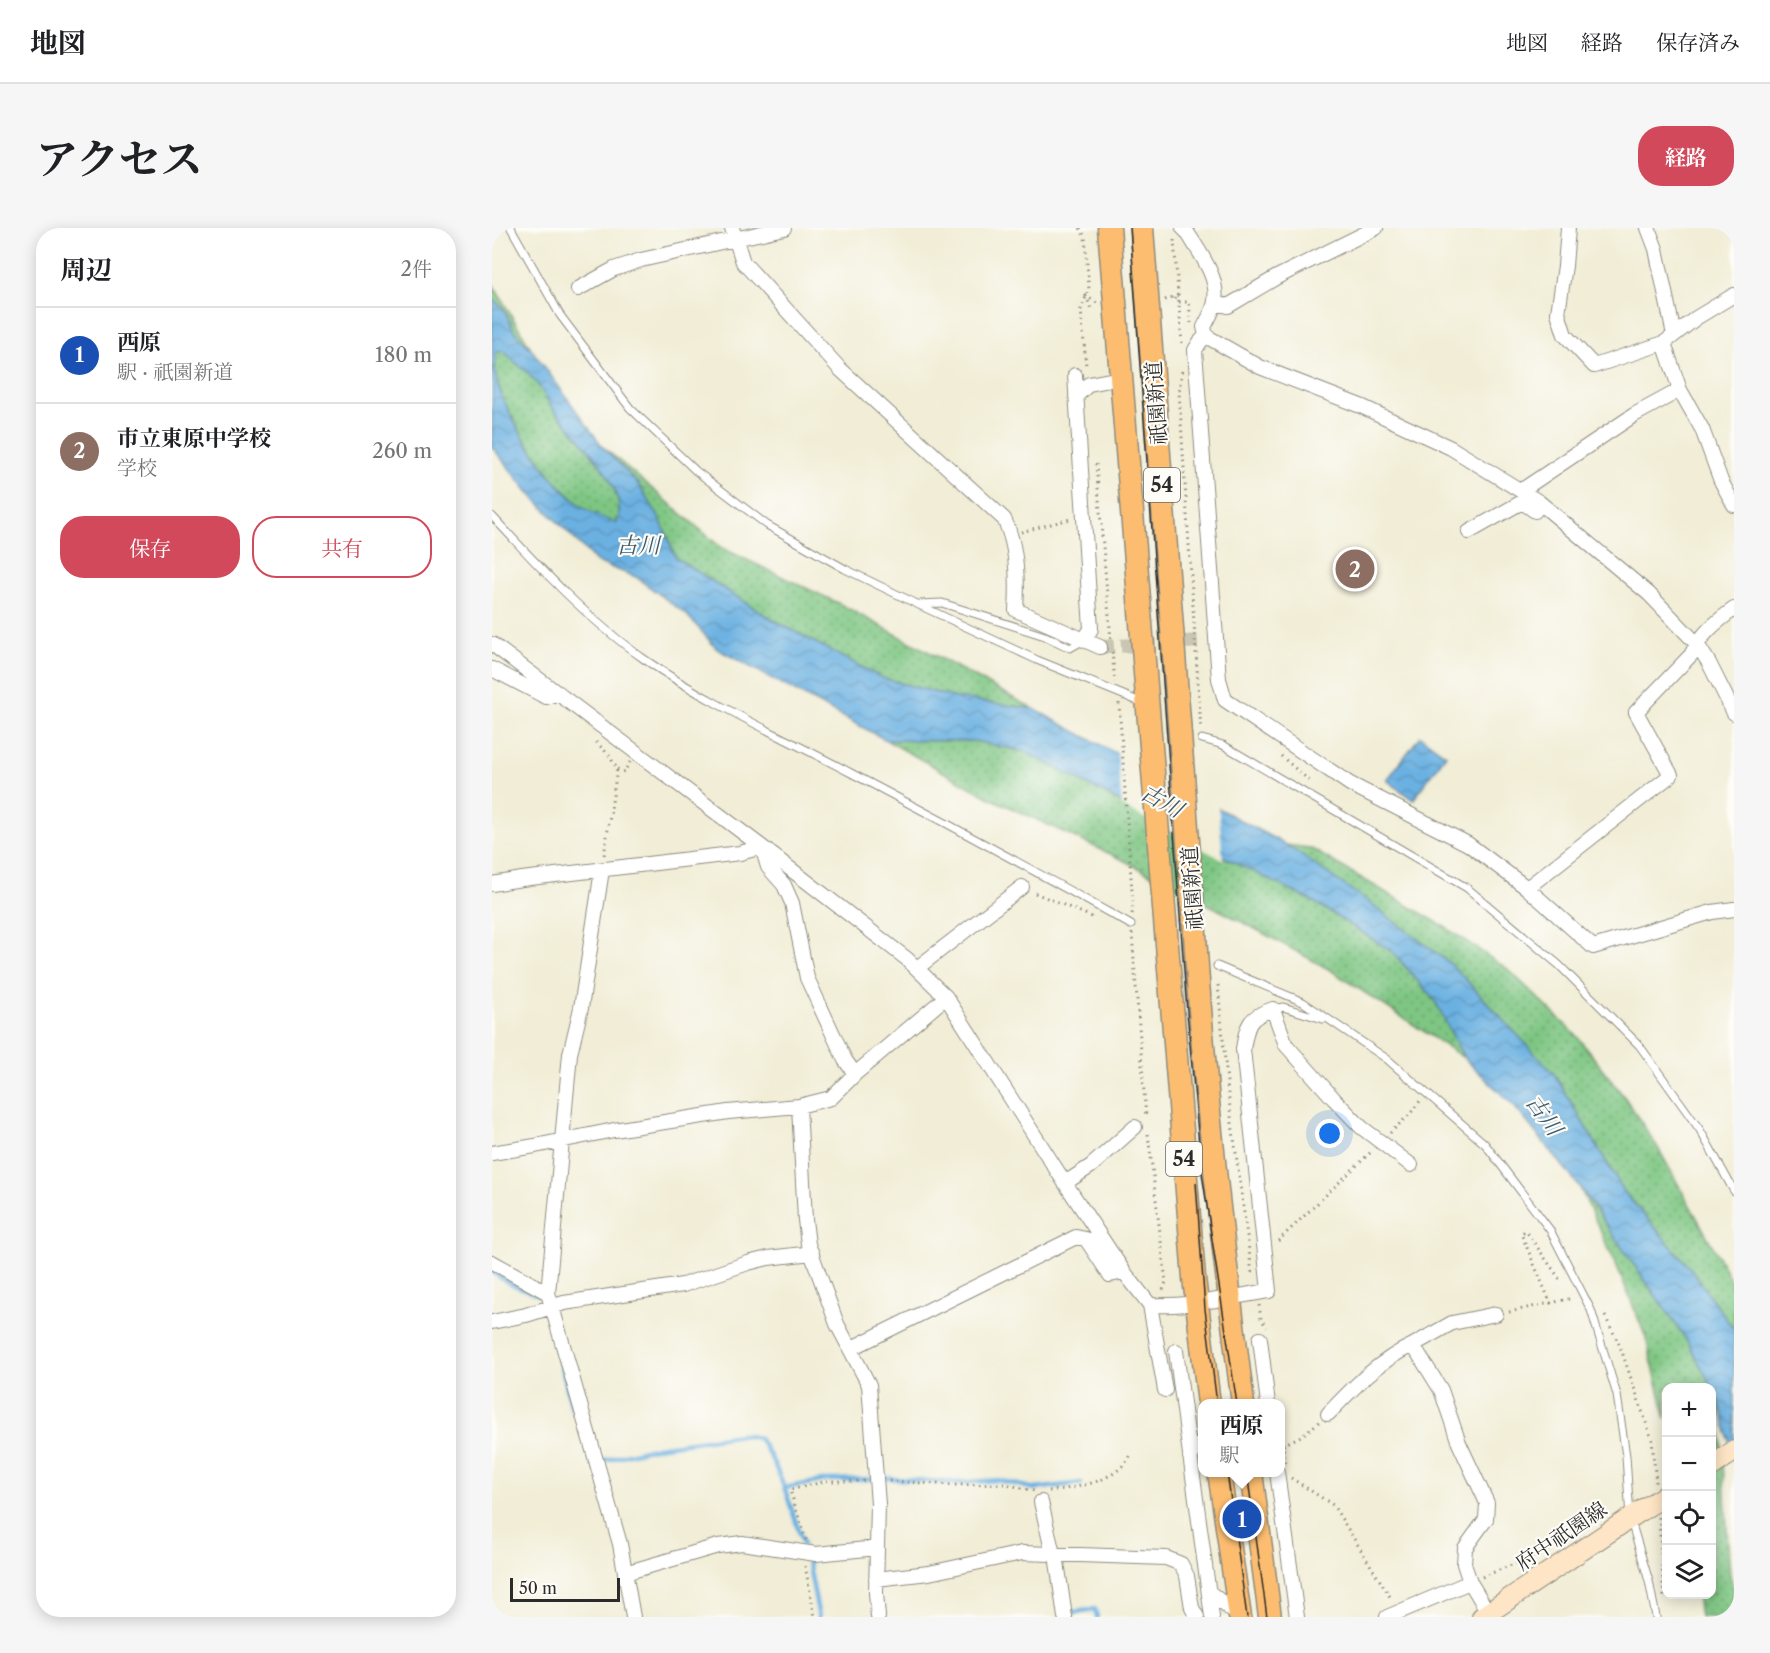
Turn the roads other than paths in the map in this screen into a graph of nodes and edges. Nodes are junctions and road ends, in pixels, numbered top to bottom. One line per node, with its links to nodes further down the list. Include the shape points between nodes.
1 (511, 228): 25 (lane, via 560,315 630,408 696,471 767,525 845,569)
2 (784, 228): 10 (street)
3 (1108, 228): 17 (highway, 祇園新道 / 54)
4 (1142, 228): 35 (highway, 祇園新道 / 54)
5 (1376, 228): 9 (street)
6 (1568, 228): 15 (street, via 1558,313 1565,335 1593,366)
7 (1648, 228): 15 (street, via 1656,249)
8 (1178, 230): 13 (street, via 1187,232 1211,275 1216,288)
9 (1355, 232): 13 (street, via 1228,306)
10 (734, 233): 11 (street, via 614,268); 27 (street, via 743,262 840,369 1004,519 1012,534 1016,610)
11 (578, 289)
12 (1734, 295): 15 (street)
13 (1215, 303): 14 (street, via 1204,327)
14 (1206, 336): 20 (street, via 1260,367 1363,407 1451,448); 40 (street, via 1195,350 1209,640 1225,700 1350,784 1468,844)
15 (1669, 339): 18 (street)
16 (1080, 372): 19 (street)
17 (1120, 378): 19 (street, via 1089,384); 34 (highway, 祇園新道 / 54)
18 (1680, 390): 20 (street, via 1634,415); 21 (street, via 1702,429 1720,481)
19 (1076, 396): 27 (street, via 1091,629)
20 (1522, 490): 22 (street)
21 (1734, 505)
22 (1548, 510): 24 (street, via 1542,516 1522,502); 28 (street, via 1649,594)
23 (492, 516): 42 (lane, via 580,607 643,658 718,706 1007,855)
24 (1469, 532)
25 (919, 604): 27 (lane, via 942,603 1045,636 1070,648); 34 (lane, via 1118,694)
26 (1734, 609): 28 (street, via 1710,627)
27 (1084, 640): 30 (street)
28 (1697, 644): 33 (street); 40 (street, via 1636,712 1671,775)
29 (492, 645): 32 (street)
30 (1108, 646)
31 (492, 669): 32 (street, via 546,696)
32 (559, 693): 36 (street)
33 (1734, 713)
34 (1147, 714): 61 (highway, 祇園新道 / 54)
35 (1191, 741): 55 (lane, via 1223,745 1467,888 1559,965 1639,1045 1700,1130); 60 (highway, 祇園新道 / 54, via 1200,1027)
36 (762, 847): 37 (street); 44 (street); 48 (street, via 768,867 784,885 792,903 807,978)
37 (602, 870): 38 (street); 51 (street, via 570,1054)
38 (492, 884)
39 (1022, 887): 44 (street)
40 (1527, 888): 41 (street, via 1593,947)
41 (1734, 909)
42 (1131, 925)
43 (1217, 966): 47 (lane, via 1302,1002)
44 (917, 968): 45 (street)
45 (946, 997): 48 (street); 54 (street)
46 (1273, 1009): 47 (lane, via 1283,1008); 53 (street, via 1286,1045 1362,1127); 60 (street, via 1258,1013 1247,1027 1243,1049 1269,1291)
47 (1330, 1021): 83 (lane, via 1388,1059 1485,1144 1550,1230 1591,1310 1617,1395 1626,1456)
48 (855, 1074): 49 (street, via 831,1098)
49 (800, 1106): 51 (street, via 728,1112); 56 (street, via 805,1220)
50 (1135, 1127): 54 (street)
51 (561, 1141): 52 (street); 59 (street)
52 (492, 1153)
53 (1411, 1165)
54 (1065, 1183): 58 (street)
55 (1734, 1191)
56 (812, 1253): 63 (street, via 768,1258 683,1285); 68 (street)
57 (492, 1262): 59 (street)
58 (1124, 1272): 62 (street); 68 (street, via 1110,1275 1086,1239 1076,1237)
59 (548, 1293): 63 (street)
60 (1229, 1297): 61 (street); 72 (highway, 祇園新道 / 54)
61 (1197, 1304): 62 (street); 71 (highway, 祇園新道 / 54)
62 (1150, 1305): 70 (street)
63 (552, 1308): 65 (street); 87 (street)
64 (1496, 1314): 67 (street, via 1452,1323)
65 (492, 1322)
66 (1260, 1339): 73 (street)
67 (1413, 1345): 74 (street, via 1392,1354); 89 (street, via 1441,1390 1459,1443 1487,1503 1486,1519 1465,1548 1464,1564)
68 (850, 1349): 84 (street, via 869,1385 878,1504)
69 (1176, 1351): 77 (street)
70 (1165, 1390)
71 (1208, 1399)
72 (1242, 1399)
73 (1267, 1399)
74 (1328, 1414)
75 (1198, 1447): 77 (street)
76 (1734, 1452): 78 (main road)
77 (1190, 1457): 90 (street)
78 (1716, 1463)
79 (1220, 1477): 100 (highway)
80 (1252, 1477): 91 (highway)
81 (1282, 1477): 86 (street)
82 (1041, 1495): 85 (street)
83 (1651, 1503): 93 (main road, 府中祇園線); 103 (lane, via 1649,1581)
84 (877, 1548): 87 (street, via 806,1553 742,1543 718,1546); 88 (street)
85 (1056, 1555): 88 (street, via 1022,1553 928,1573); 96 (street); 97 (street, via 1166,1558 1181,1564)
86 (1290, 1566): 91 (street); 102 (street)
87 (625, 1573): 94 (street)
88 (876, 1579): 95 (street)
89 (1470, 1582): 92 (street); 93 (street)
90 (1209, 1592): 98 (street); 99 (street); 100 (street)
91 (1267, 1593): 101 (highway)
92 (1393, 1614)
93 (1487, 1616)
94 (633, 1617)
95 (878, 1617)
96 (1065, 1617)
97 (1197, 1617)
98 (1206, 1617)
99 (1212, 1617)
100 (1240, 1617)
101 (1270, 1617)
102 (1297, 1617)
103 (1656, 1617)

